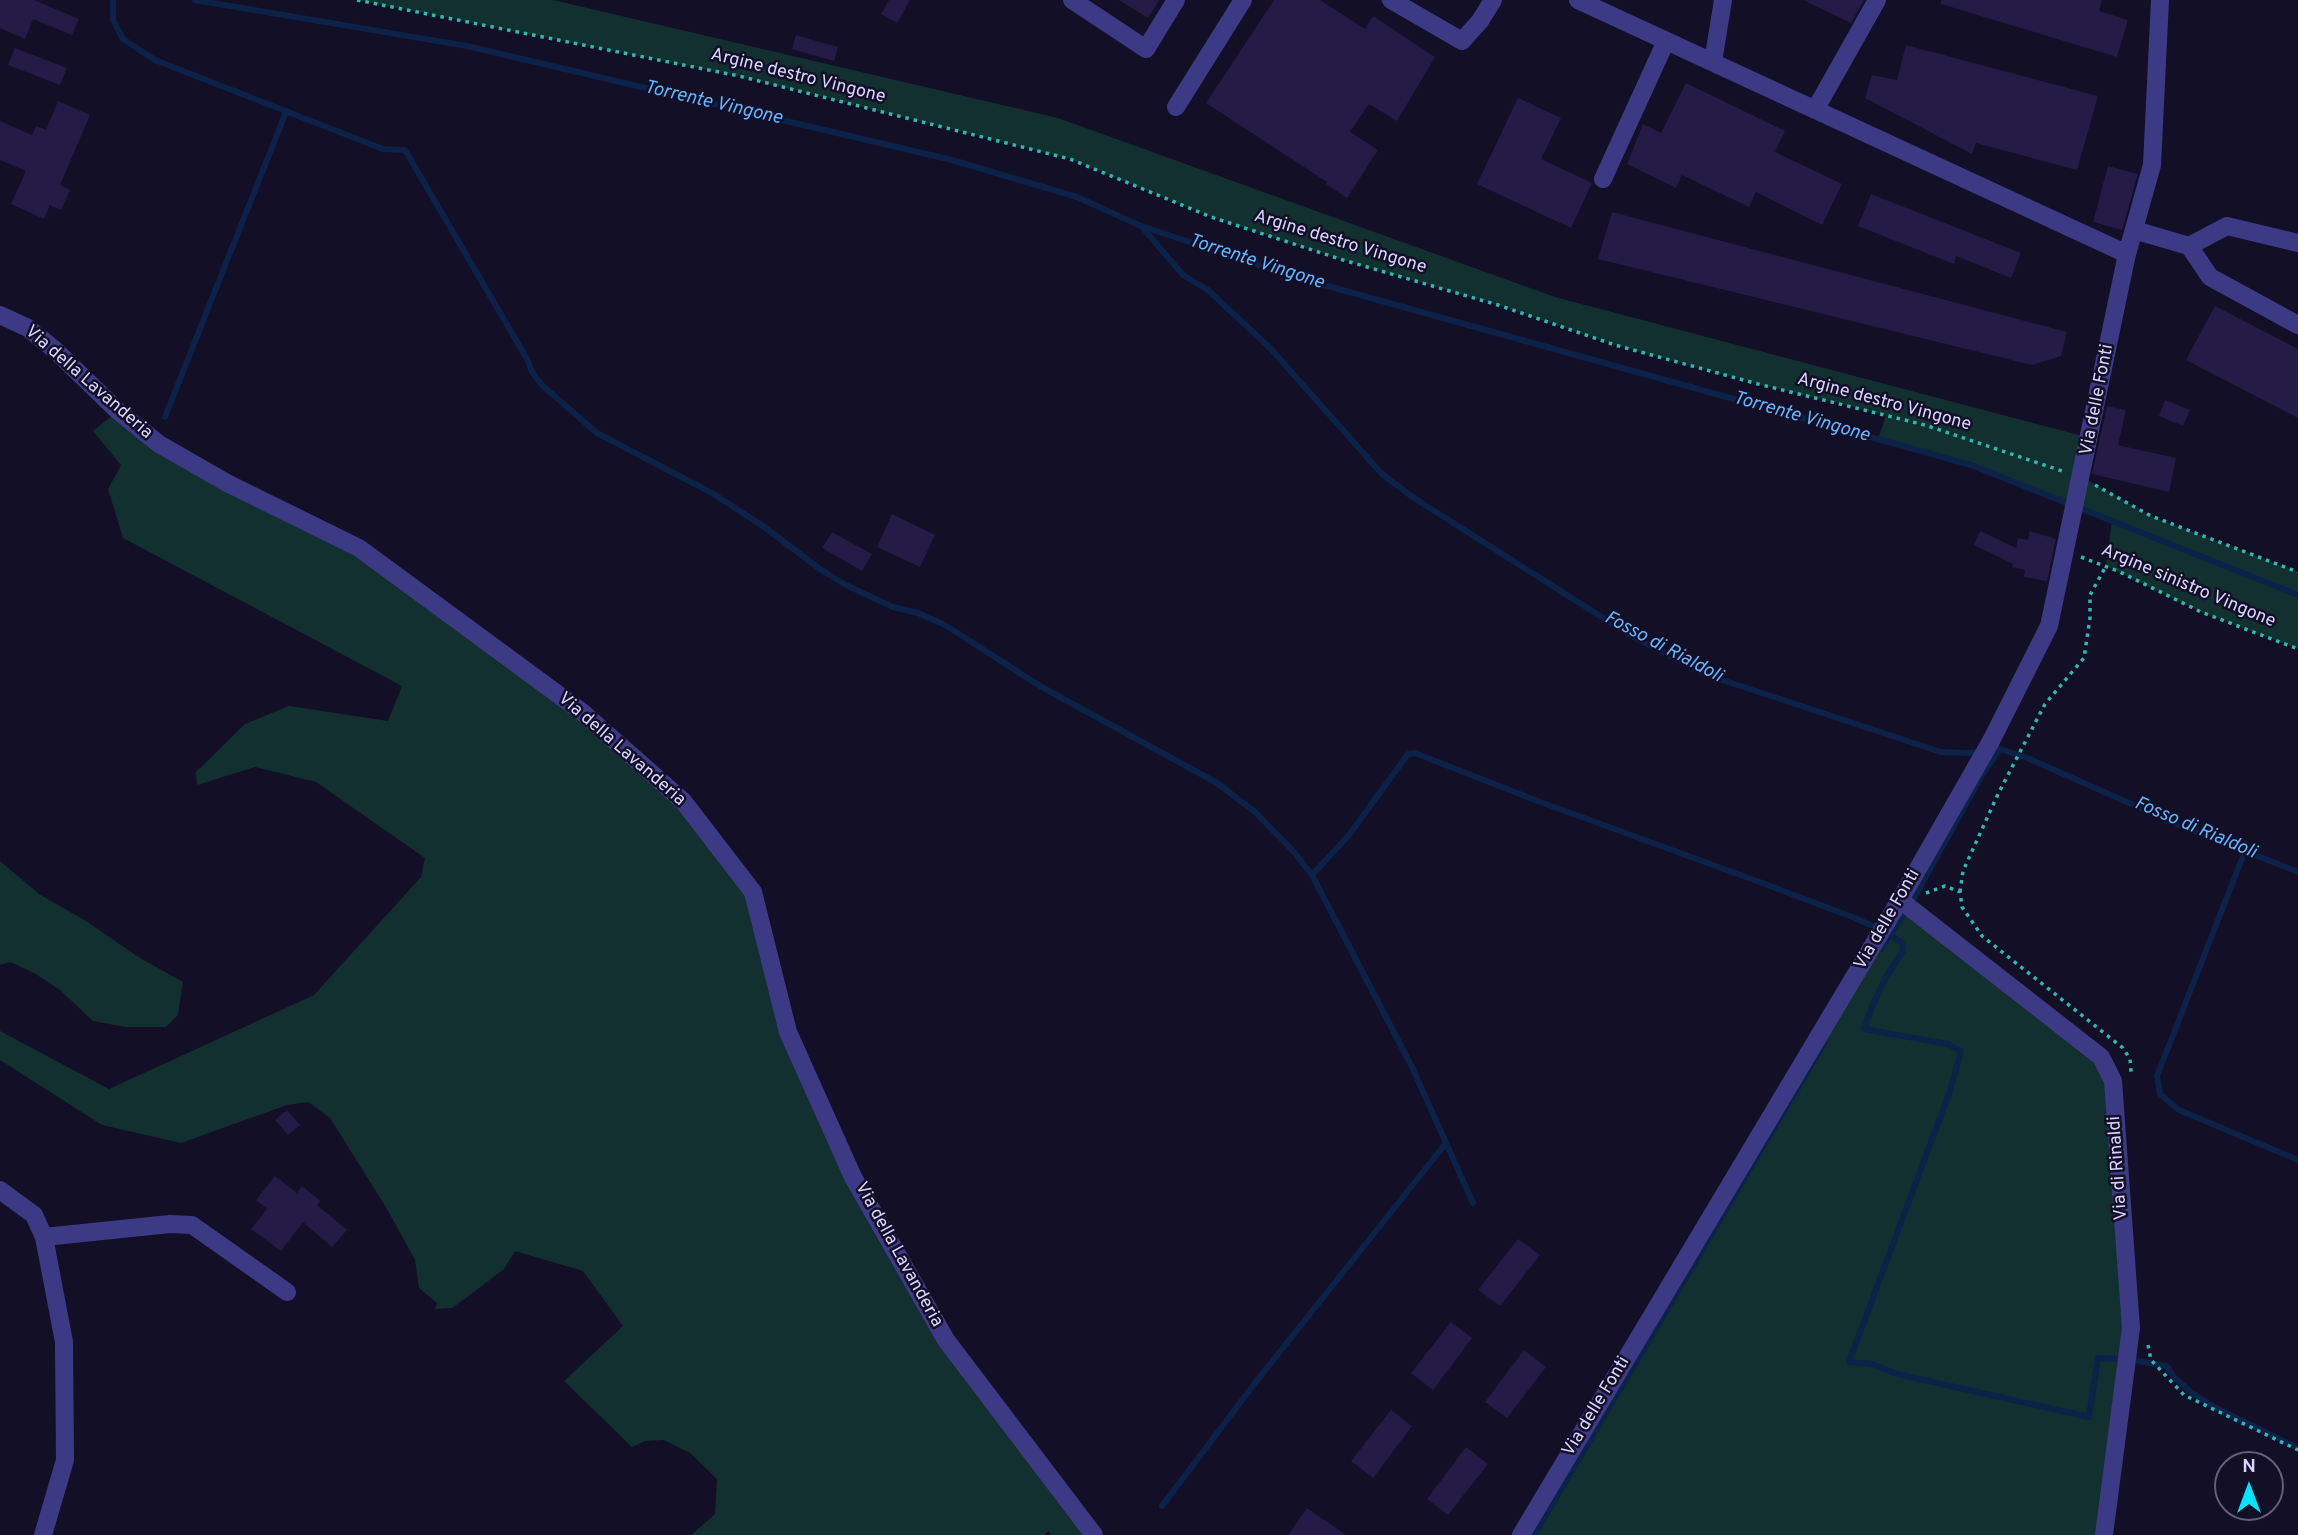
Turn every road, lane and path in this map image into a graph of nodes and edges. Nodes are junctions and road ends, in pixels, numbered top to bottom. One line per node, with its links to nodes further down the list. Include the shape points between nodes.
1 (357, 0): 22 (path, Argine destro Vingone, via 739,76 1070,159 1211,217 1343,260 1615,345 1925,425)
2 (1072, 0): 3 (street, via 1146,49)
3 (1176, 0)
4 (1243, 0): 13 (street)
5 (1391, 0): 6 (street, via 1462,41)
6 (1493, 0)
7 (1578, 0): 11 (street)
8 (1723, 0): 12 (street)
9 (1877, 0): 14 (street)
10 (2160, 0): 16 (street, Via delle Fonti, via 2152,165)
11 (1666, 41): 12 (street); 15 (street)
12 (1713, 62): 14 (street)
13 (1176, 107)
14 (1815, 110): 19 (street)
15 (1603, 179)
16 (2134, 230): 18 (street); 19 (street, Via delle Fonti)
17 (2298, 243): 18 (street, via 2227,226)
18 (2189, 246): 21 (street, via 2210,277)
19 (2127, 254): 22 (street, Via delle Fonti)
20 (0, 315): 33 (street, Via della Lavanderia, via 28,328 159,444 359,548 582,712 682,801 753,892 788,1032 853,1177 946,1340)
21 (2298, 325)
22 (2081, 482): 23 (street, Via delle Fonti); 25 (path, Argine destro Vingone, via 2151,516)
23 (2066, 552): 24 (path, Argine sinistro Vingone); 28 (street, Via delle Fonti, via 2049,626 1991,741)
24 (2106, 566): 26 (path, Argine sinistro Vingone, via 2202,612); 27 (path, via 2090,595 2084,658 2045,704 1997,794 1963,870)
25 (2298, 572)
26 (2298, 649)
27 (1960, 892)
28 (1900, 900): 34 (street, Via delle Fonti); 35 (street, Via di Rinaldi, via 2101,1057 2113,1081 2131,1328)
29 (0, 1190): 30 (street, via 34,1215)
30 (44, 1237): 31 (street, via 192,1225); 32 (street, via 64,1342 65,1460)
31 (287, 1292)
32 (43, 1535)
33 (1094, 1535)
34 (1521, 1535)
35 (2104, 1535)

